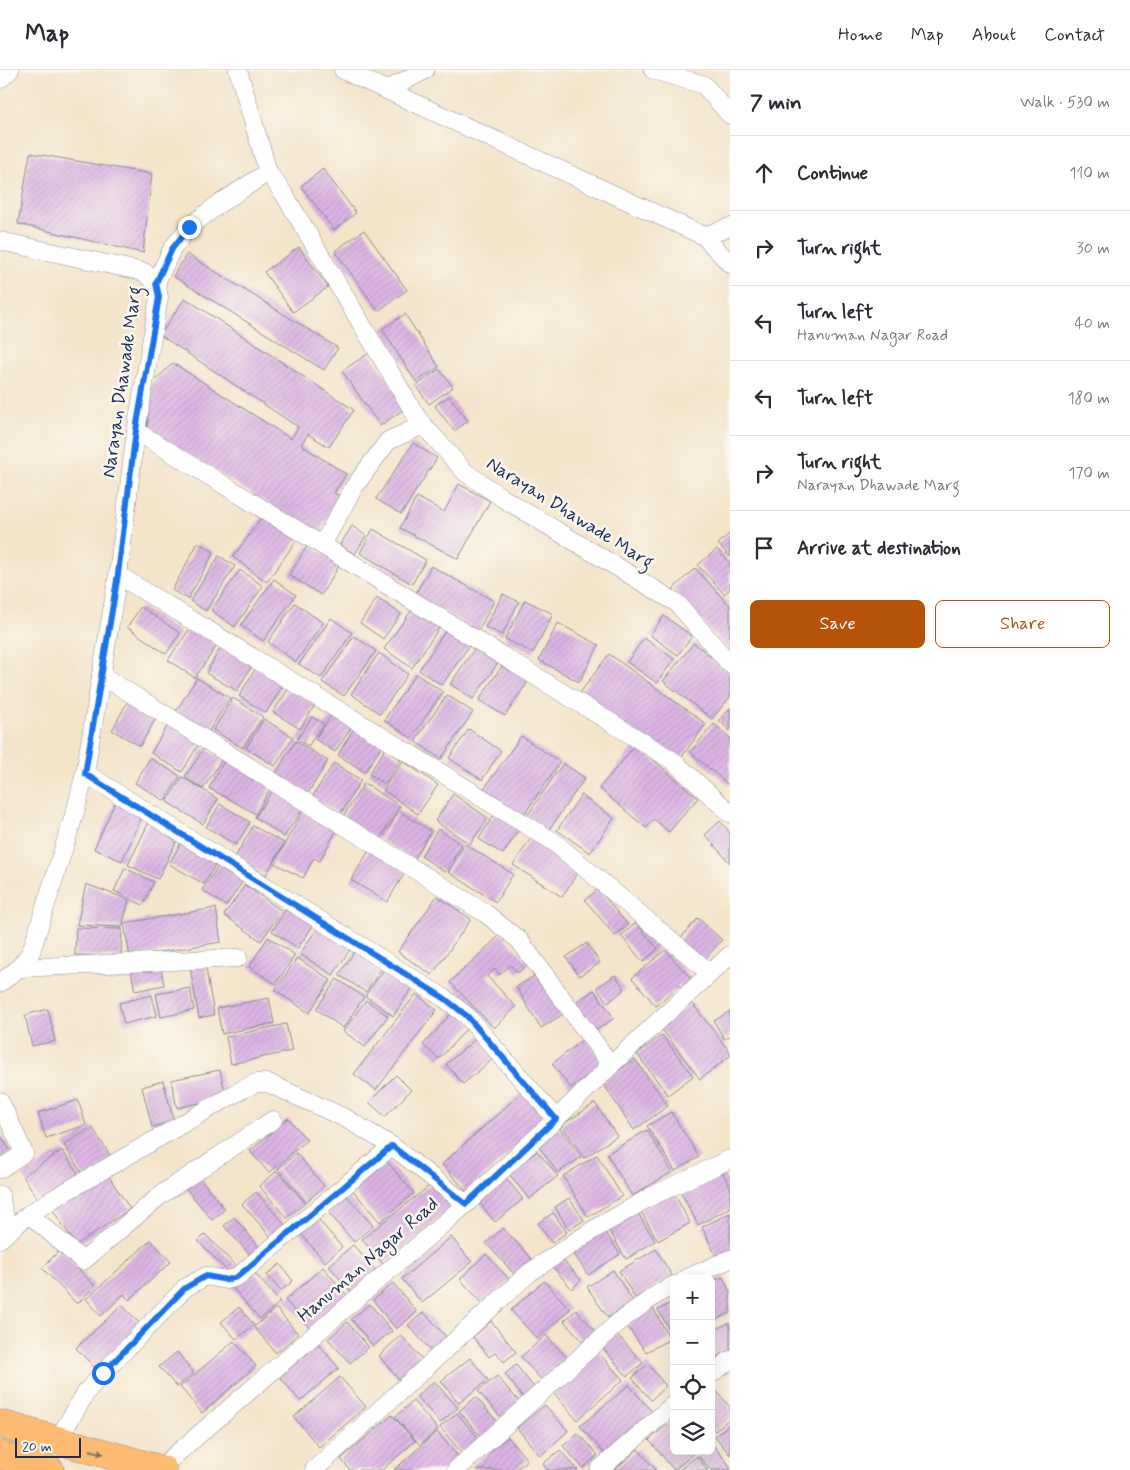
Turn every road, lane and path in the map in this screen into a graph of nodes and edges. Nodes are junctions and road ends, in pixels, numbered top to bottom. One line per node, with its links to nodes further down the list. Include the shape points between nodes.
1 (238, 70): 7 (street)
2 (343, 70): 5 (street)
3 (425, 70): 5 (street)
4 (653, 70): 6 (street, via 704,85)
5 (387, 90): 9 (street)
6 (730, 115)
7 (268, 172): 12 (street, Narayan Dhawade Marg, via 189,227 172,249); 13 (street, Narayan Dhawade Marg)
8 (730, 227): 9 (street)
9 (704, 236): 11 (street)
10 (0, 241): 12 (street, via 144,272)
11 (730, 264)
12 (156, 283): 14 (street, Narayan Dhawade Marg, via 159,297)
13 (423, 425): 15 (street, via 388,441 354,487); 17 (street, Narayan Dhawade Marg, via 465,472 677,603)
14 (136, 430): 15 (street); 16 (street, Narayan Dhawade Marg)
15 (322, 545): 20 (street, via 672,760)
16 (118, 574): 18 (street, Narayan Dhawade Marg); 24 (street, via 554,842)
17 (730, 664)
18 (101, 675): 19 (street, Narayan Dhawade Marg); 26 (street, via 485,913 519,940)
19 (85, 774): 23 (street, Narayan Dhawade Marg, via 30,952); 28 (street, via 444,998 467,1016)
20 (730, 813)
21 (730, 954): 24 (street, Hanuman Nagar Road)
22 (238, 958): 23 (street)
23 (19, 968): 25 (street, Narayan Dhawade Marg)
24 (710, 973): 26 (street, Hanuman Nagar Road)
25 (0, 982)
26 (611, 1065): 28 (street, Hanuman Nagar Road)
27 (0, 1102): 32 (street, via 24,1153)
28 (556, 1119): 34 (street, Hanuman Nagar Road)
29 (273, 1120): 35 (street, via 162,1194 83,1261)
30 (392, 1146): 34 (street); 35 (street, via 336,1114 268,1083 256,1083); 44 (street, via 237,1277 227,1280 206,1276 185,1288 92,1385)
31 (730, 1159): 48 (street, via 641,1201 530,1273)
32 (0, 1169)
33 (0, 1195): 36 (street)
34 (466, 1204): 46 (street, Hanuman Nagar Road)
35 (29, 1214): 36 (street)
36 (4, 1235)
37 (730, 1259): 38 (street)
38 (695, 1275)
39 (670, 1287): 49 (street, via 620,1320)
40 (730, 1360): 41 (street)
41 (715, 1371)
42 (670, 1408): 50 (street)
43 (0, 1424): 44 (highway)
44 (57, 1440): 46 (highway, one-way to 46)
45 (0, 1455): 47 (highway)
46 (161, 1469)
47 (50, 1470)
48 (314, 1470)
49 (456, 1470)
50 (599, 1470)

